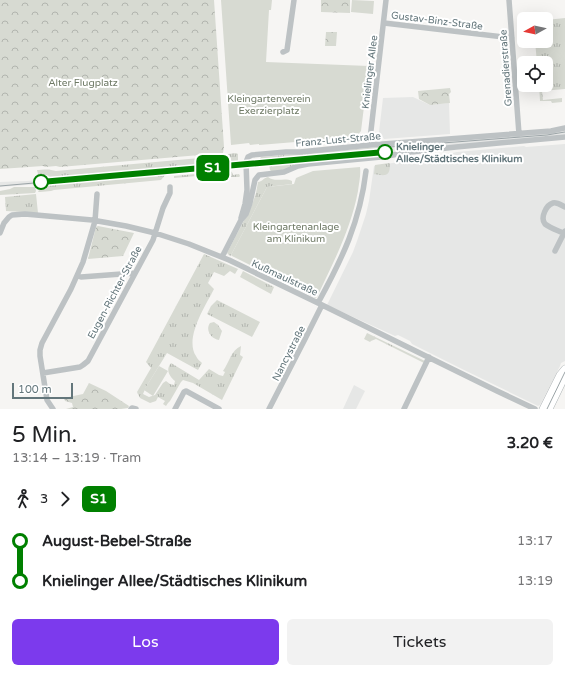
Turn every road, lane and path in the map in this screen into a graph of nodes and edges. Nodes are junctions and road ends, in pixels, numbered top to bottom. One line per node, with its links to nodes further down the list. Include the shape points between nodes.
1 (294, 0): 6 (street, via 287,50)
2 (386, 0): 4 (street, Knielinger Allee)
3 (509, 0): 5 (street, Grenadierstraße)
4 (384, 23): 5 (street, Gustav-Binz-Straße); 10 (street, Knielinger Allee)
5 (512, 38): 8 (street, Grenadierstraße)
6 (283, 52)
7 (565, 128): 8 (street, Franz-Lust-Straße)
8 (519, 134): 10 (street, Franz-Lust-Straße)
9 (565, 137): 13 (street, via 308,164)
10 (370, 145): 11 (street, Franz-Lust-Straße, via 253,154 246,159)
11 (246, 169): 13 (street); 18 (street, via 247,190)
12 (366, 172): 26 (street, via 351,237)
13 (256, 177): 18 (street, via 250,203)
14 (170, 187): 20 (street, Eugen-Richter-Straße, via 170,194)
15 (97, 194): 17 (street)
16 (565, 207): 21 (street, via 552,203 543,218 546,224)
17 (95, 220): 19 (street, Kußmaulstraße, via 12,215 6,220); 20 (street, Kußmaulstraße); 25 (street)
18 (241, 220): 23 (street)
19 (0, 233)
20 (155, 233): 23 (street, Kußmaulstraße); 24 (street, Eugen-Richter-Straße)
21 (565, 233): 22 (street)
22 (555, 251)
23 (222, 257): 26 (street, Kußmaulstraße)
24 (135, 273): 25 (street); 29 (street, Eugen-Richter-Straße, via 87,362 78,367)
25 (78, 276): 29 (street, via 41,346)
26 (320, 304): 27 (street, Kußmaulstraße); 34 (street, Nancystraße, via 308,334)
27 (429, 357): 35 (street); 36 (street, Kußmaulstraße)
28 (565, 369): 37 (main road)
29 (43, 373): 31 (street, via 47,400)
30 (565, 376): 38 (main road)
31 (53, 409)
32 (175, 409): 33 (street, via 186,391)
33 (219, 409)
34 (269, 409)
35 (404, 409)
36 (535, 409)
37 (543, 409)
38 (549, 409)

